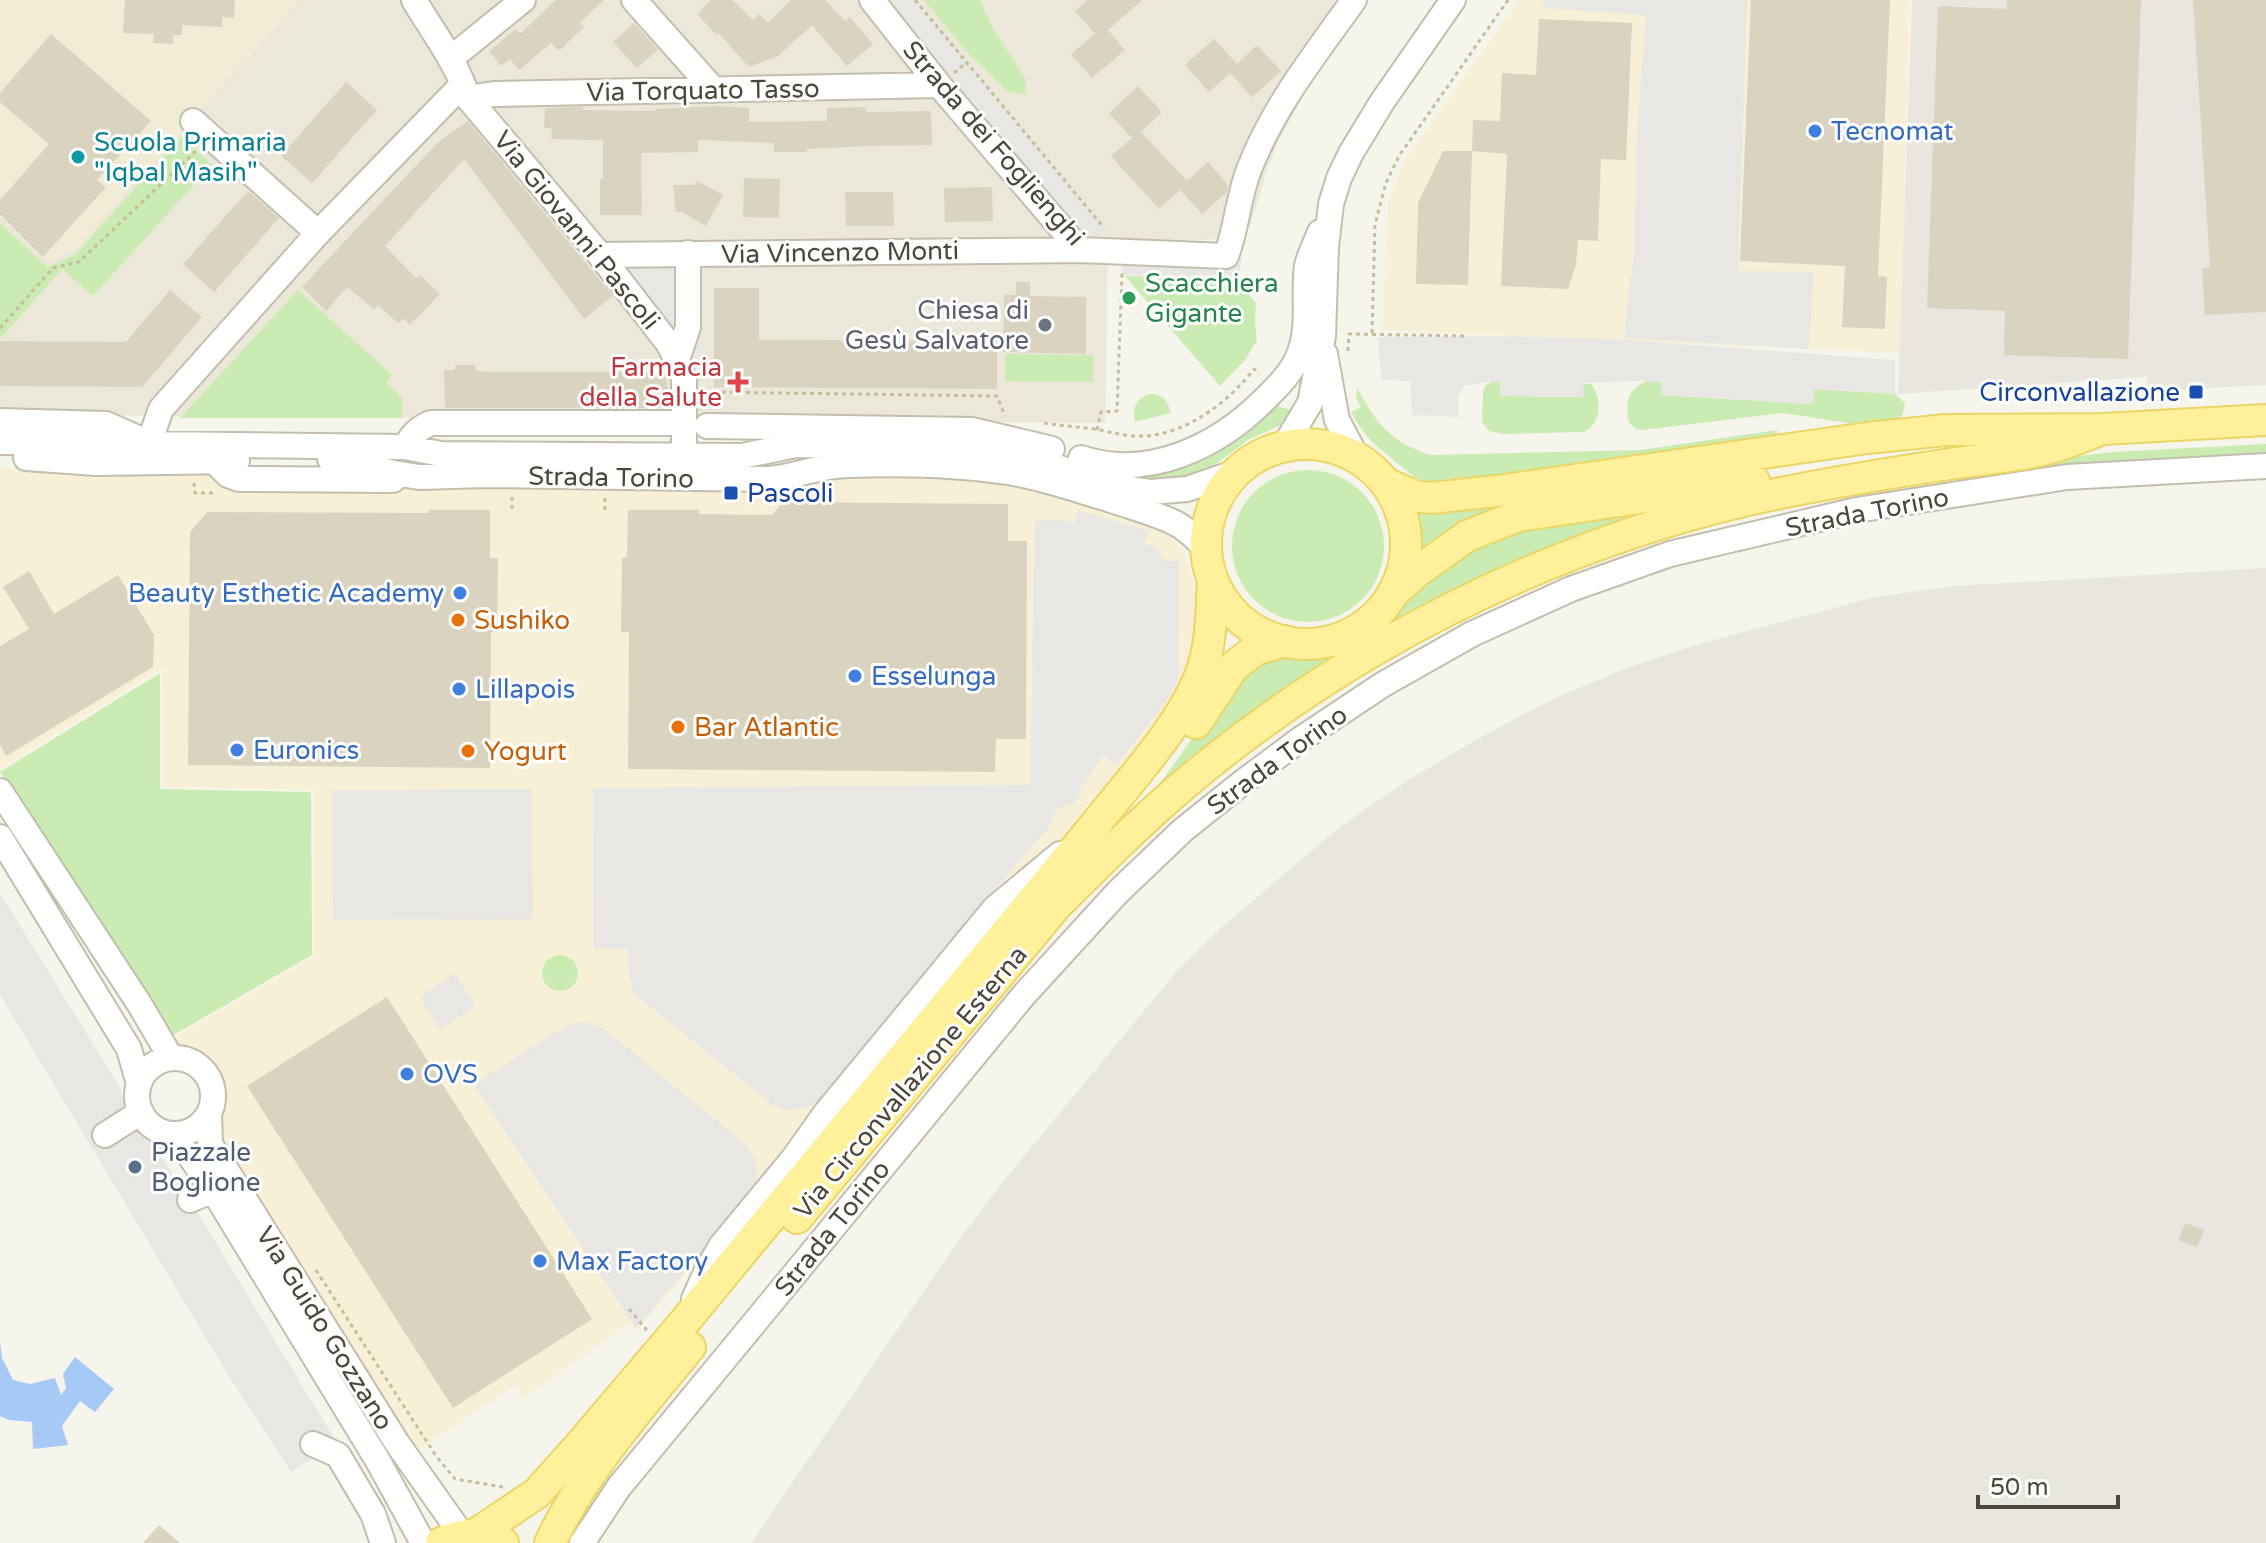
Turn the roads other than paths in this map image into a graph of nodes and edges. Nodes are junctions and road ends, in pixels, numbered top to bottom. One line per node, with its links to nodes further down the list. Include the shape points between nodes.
1 (414, 0): 7 (street, Via Giovanni Pascoli)
2 (523, 0): 7 (street)
3 (634, 0): 9 (street)
4 (872, 0): 8 (street, Strada dei Foglienghi)
5 (1354, 0): 14 (street, Strada dei Foglienghi, via 1263,137 1248,170 1226,256)
6 (1453, 0): 12 (street, via 1351,153)
7 (450, 59): 10 (street, Via Giovanni Pascoli)
8 (939, 85): 9 (street, Via Torquato Tasso); 14 (street, Strada dei Foglienghi)
9 (714, 90): 10 (street, Via Torquato Tasso)
10 (466, 91): 13 (street); 16 (street, Via Giovanni Pascoli)
11 (202, 129): 13 (street)
12 (1331, 204): 17 (street); 27 (street, Strada Torino, via 1307,264 1302,347 1290,373 1251,413 1197,449 1142,465 1099,464)
13 (318, 233): 28 (street, via 161,409)
14 (1080, 250): 15 (street, Via Vincenzo Monti)
15 (688, 253): 16 (street, Via Vincenzo Monti); 18 (street, via 688,327)
16 (600, 255): 18 (street, Via Giovanni Pascoli)
17 (1323, 336): 25 (street, via 1310,403); 30 (street, via 1337,420)
18 (677, 360): 19 (street, Via Giovanni Pascoli)
19 (693, 417): 23 (street, Strada Torino); 26 (street, Strada Torino, via 431,423 419,428); 33 (street, Via Giovanni Pascoli)
20 (2266, 420): 22 (main road, Strada Torino)
21 (0, 421): 28 (street, Strada Torino, via 106,424)
22 (2103, 429): 35 (main road, Strada Torino, via 1946,430 1867,438 1431,498); 38 (main road, Strada Torino, via 1518,516 1467,536); 42 (main road, via 2047,449 1714,508 1605,542 1458,604 1357,661 1232,747 1140,823)
23 (796, 436): 27 (street, Strada Torino, via 972,430); 31 (street, Strada Torino); 33 (street, Strada Torino, via 742,456)
24 (0, 442): 28 (street, Strada Torino)
25 (1285, 445): 30 (main road, via 1313,444); 34 (main road, via 1253,458)
26 (405, 447): 28 (street, Strada Torino); 33 (street, Strada Torino, via 441,454)
27 (1058, 451): 31 (street)
28 (150, 453): 29 (street, Strada Torino, via 96,463); 33 (street, Strada Torino, via 214,461 342,459 419,477)
29 (0, 458)
30 (1357, 458): 35 (main road)
31 (1032, 460): 34 (street, Strada Torino, via 1151,492 1187,489)
32 (2266, 466): 56 (street, Strada Torino, via 2067,477 1857,510 1670,554 1571,589 1472,634 1382,685 1243,782 1118,892 1023,996 619,1487)
33 (684, 467): 36 (street, Strada Torino, via 770,479 847,465 934,465 1010,473 1150,513 1176,523)
34 (1234, 473): 36 (main road, via 1212,508)
35 (1385, 483): 38 (main road, via 1405,531 1404,563)
36 (1205, 547): 37 (main road)
37 (1213, 581): 39 (main road, via 1247,625); 52 (main road, Via Circonvallazione Esterna, via 1202,672 1156,747 686,1320 537,1493)
38 (1394, 592): 39 (main road, via 1363,626 1343,637 1321,643)
39 (1285, 641): 42 (main road, Via Circonvallazione Esterna, via 1255,650 1234,666)
40 (0, 791): 43 (street)
41 (0, 837): 44 (street, via 129,1049)
42 (1058, 904): 55 (main road, Via Circonvallazione Esterna, via 645,1401 565,1510)
43 (171, 1058): 44 (street, via 151,1066); 46 (street, via 194,1063 210,1080)
44 (139, 1084): 45 (street)
45 (141, 1112): 47 (street); 48 (street)
46 (209, 1114): 47 (street, via 190,1132); 52 (street, Via Guido Gozzano, via 210,1144 397,1443)
47 (164, 1133): 49 (street, Via Guido Gozzano, via 190,1156)
48 (105, 1135)
49 (213, 1190): 50 (street); 54 (street, Via Guido Gozzano)
50 (190, 1200)
51 (313, 1444): 53 (street, via 338,1455 373,1514)
52 (471, 1539)
53 (383, 1543)
54 (423, 1543)
55 (550, 1543)
56 (582, 1543)

